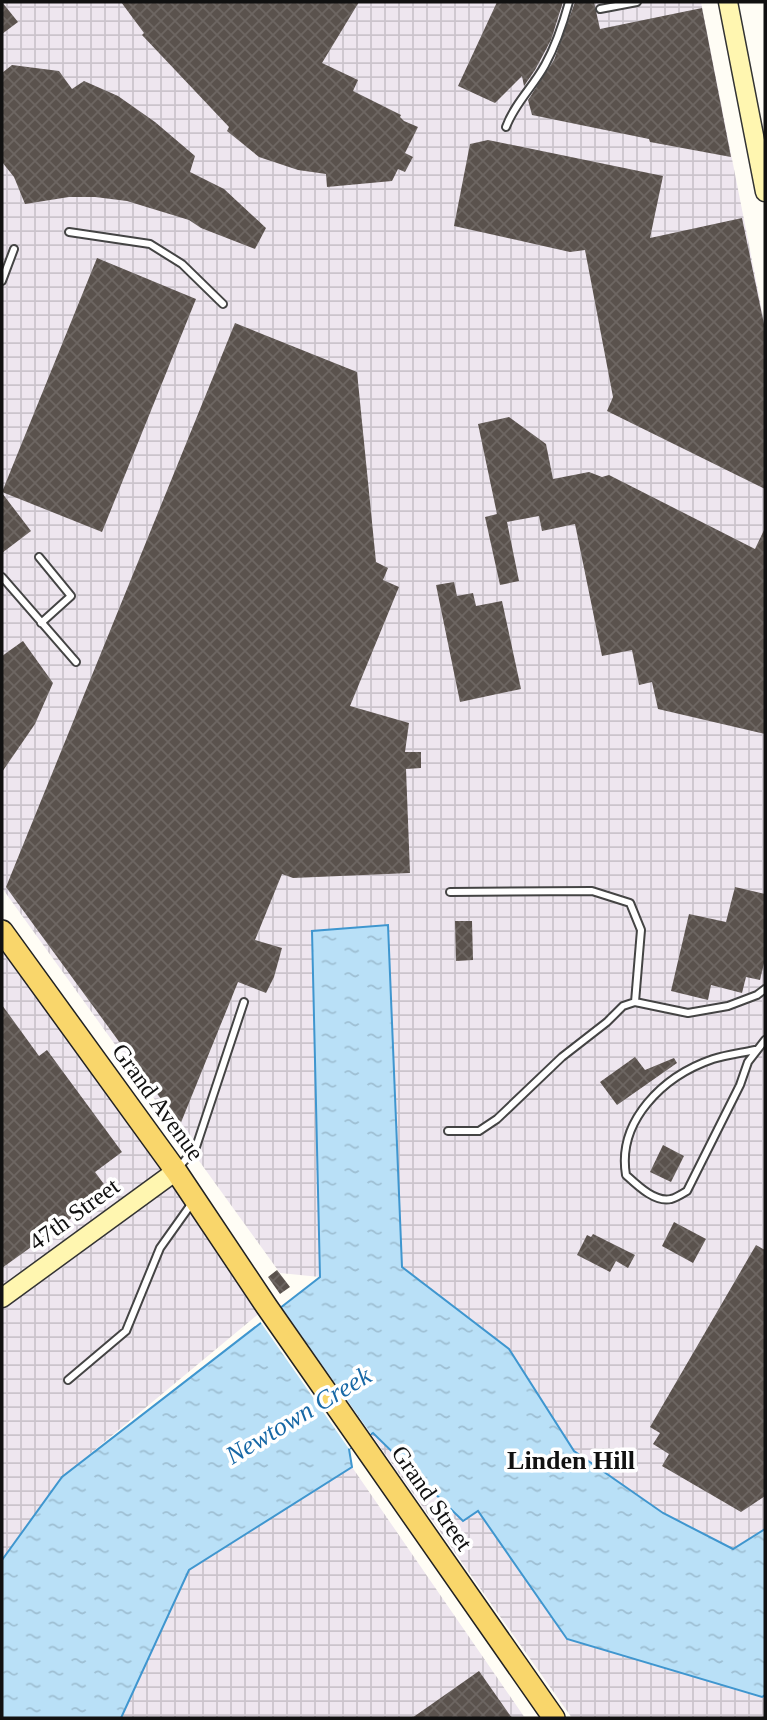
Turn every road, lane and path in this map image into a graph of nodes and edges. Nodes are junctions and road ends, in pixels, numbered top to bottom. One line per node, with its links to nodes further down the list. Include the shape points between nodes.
1 (569, 2): 5 (lane, via 545,66)
2 (635, 2): 4 (lane)
3 (728, 2): 6 (main road)
4 (600, 9)
5 (506, 127)
6 (765, 192)
7 (69, 232): 10 (lane, via 150,244 182,264)
8 (14, 249): 9 (lane)
9 (2, 281)
10 (223, 304)
11 (39, 557): 13 (lane, via 71,596)
12 (2, 577): 13 (lane)
13 (41, 623): 14 (lane)
14 (76, 662)
15 (450, 892): 19 (lane, via 592,891 630,903 641,930)
16 (2, 931): 23 (main road, Grand Avenue)
17 (765, 989): 19 (lane, via 728,1006 688,1013)
18 (244, 1002): 23 (lane, via 196,1147)
19 (635, 1002): 22 (lane, via 623,1006 562,1056 480,1131)
20 (765, 1041): 21 (lane)
21 (755, 1050): 21 (lane, via 687,1191 673,1199 661,1199 626,1175 623,1157 631,1128 646,1101 689,1070)
22 (448, 1131)
23 (176, 1171): 24 (main road, Grand Avenue); 25 (main road, 47th Street)
24 (195, 1199): 26 (main road, Grand Avenue); 27 (lane, via 160,1248 126,1331)
25 (2, 1298)
26 (267, 1307): 28 (main road, Grand Street)
27 (68, 1380)
28 (554, 1718)

